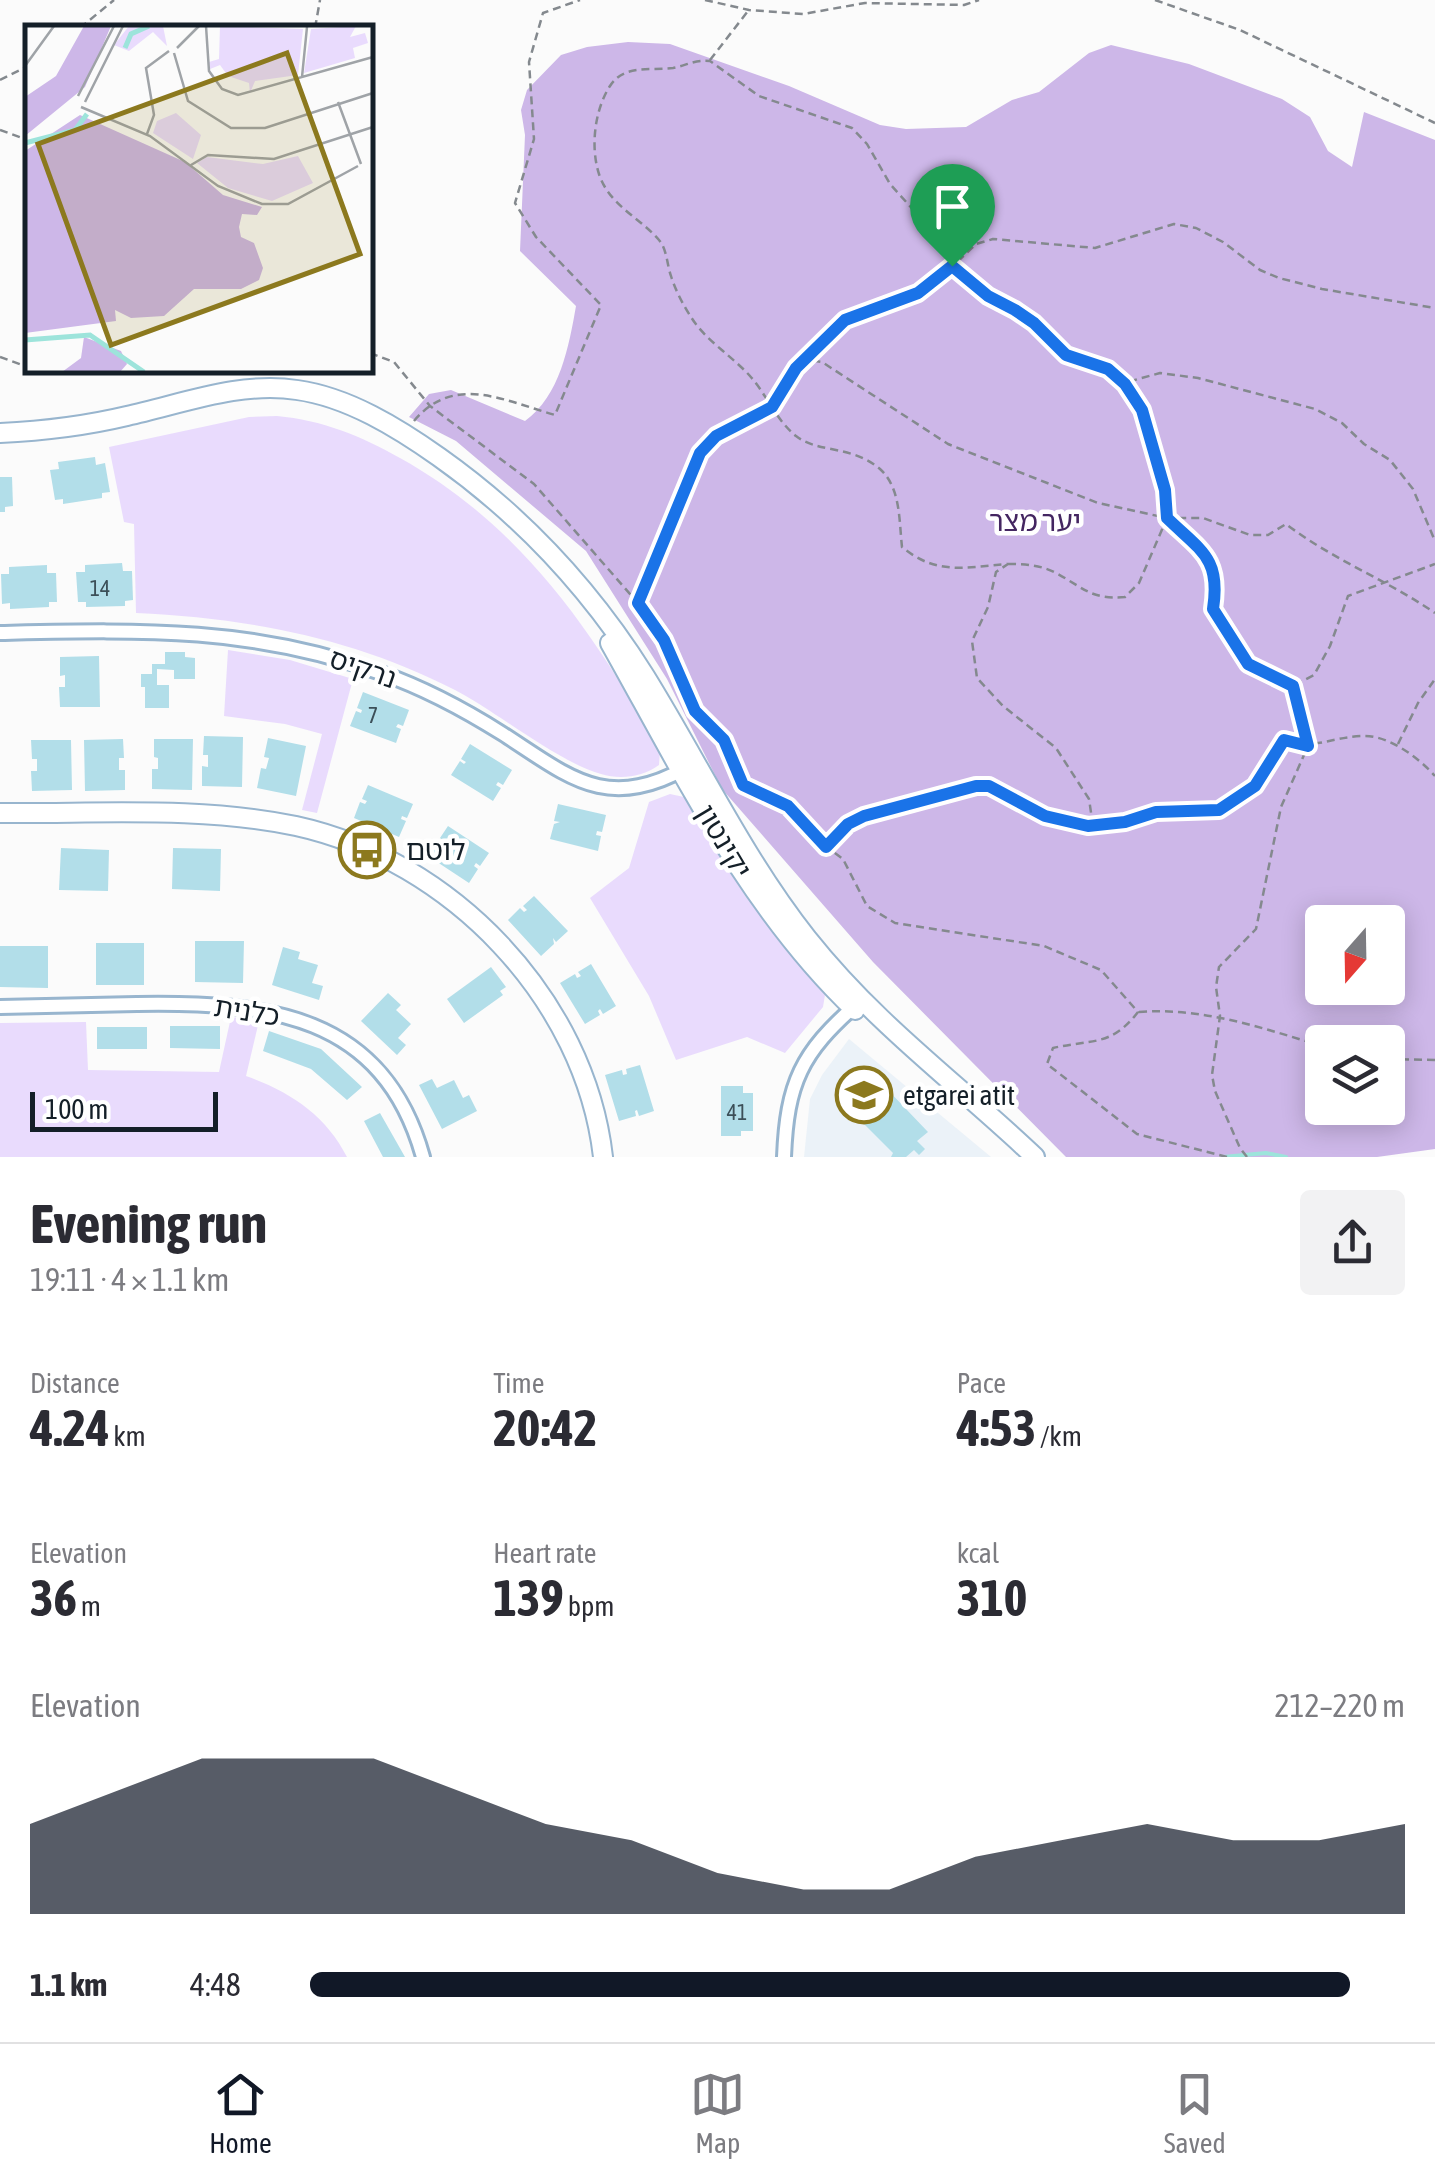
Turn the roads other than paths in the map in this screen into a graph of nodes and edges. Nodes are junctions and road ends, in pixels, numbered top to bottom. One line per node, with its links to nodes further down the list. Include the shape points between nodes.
1 (0, 433): 3 (street, יקינטון, via 100,422 226,393 271,388 325,396 406,436 483,491 552,555)
2 (0, 633): 3 (street, נרקיס, via 179,631 277,643 346,660 426,692 586,785 632,789)
3 (689, 767): 5 (street, יקינטון, via 762,903 806,959)
4 (0, 813): 8 (street, via 251,818 342,840 399,866 484,928 534,986 576,1056)
5 (857, 1004): 9 (street, via 794,1080); 10 (street, יקינטון, via 900,1050)
6 (0, 1007): 7 (street, כלנית, via 212,1003 277,1012 329,1032 368,1059 397,1092)
7 (423, 1157)
8 (602, 1157)
9 (784, 1157)
10 (1036, 1157)

